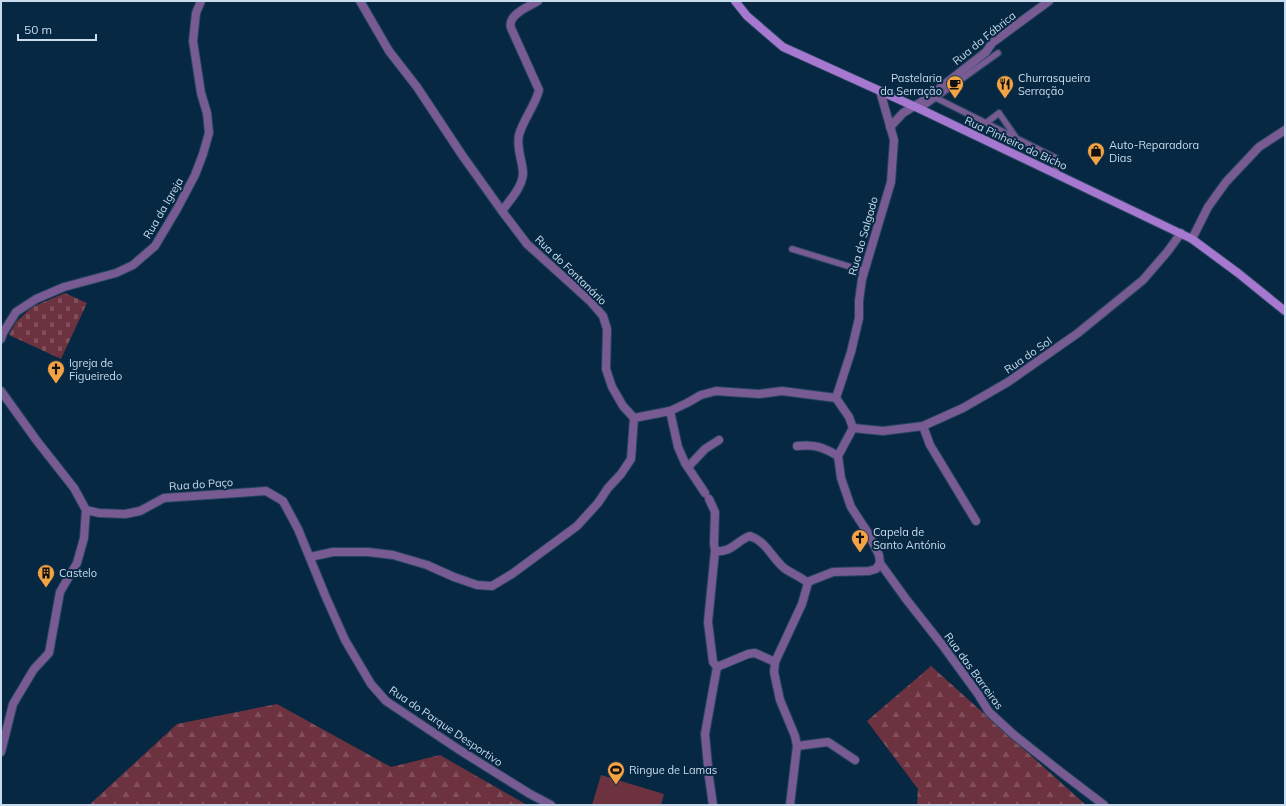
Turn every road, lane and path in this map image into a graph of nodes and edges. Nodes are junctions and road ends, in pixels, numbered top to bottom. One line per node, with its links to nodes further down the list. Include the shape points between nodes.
1 (201, 1): 21 (street, Rua da Igreja, via 196,13 193,41 209,133 195,175 177,209 155,246 134,265 116,273 64,287 36,299 16,312)
2 (360, 1): 15 (street, Rua do Fontanário, via 389,51)
3 (538, 1): 15 (street, via 516,14 510,22 539,90 519,135 522,180)
4 (735, 1): 7 (main road, Rua Pinheiro do Bicho, via 747,16 783,46)
5 (1050, 1): 9 (street, Rua da Fábrica, via 992,44 986,52)
6 (998, 53): 8 (lane)
7 (880, 92): 9 (main road, Rua Pinheiro do Bicho); 11 (street, Rua do Salgado)
8 (936, 98): 9 (lane); 10 (lane)
9 (917, 108): 11 (street, via 903,113); 14 (main road, Rua Pinheiro do Bicho)
10 (986, 123): 13 (lane); 13 (lane, via 999,113)
11 (890, 127): 19 (street, Rua do Salgado, via 894,140 891,182)
12 (1285, 130): 17 (street, via 1259,147 1226,182 1208,207)
13 (1015, 136): 14 (lane, via 1056,158)
14 (1056, 174): 16 (main road, Rua Pinheiro do Bicho)
15 (502, 211): 25 (street, Rua do Fontanário, via 527,244 603,316 607,329 606,369 612,387 623,406)
16 (1181, 233): 17 (main road, Rua Pinheiro do Bicho); 26 (street, Rua do Sol, via 1143,280 1078,333 1008,382 963,408)
17 (1192, 239): 20 (main road, Rua Pinheiro do Bicho)
18 (792, 249): 19 (lane)
19 (864, 271): 23 (street, Rua do Salgado, via 859,318)
20 (1285, 311)
21 (1, 339)
22 (1, 391): 32 (street, via 74,488)
23 (836, 398): 24 (street, via 782,391 759,394 716,391 701,395); 27 (street)
24 (670, 411): 25 (street); 31 (street, via 678,447)
25 (634, 418): 35 (street, via 631,459 598,503 577,526 492,586 477,586 427,565 393,555 333,552)
26 (923, 426): 27 (street, Rua do Sol, via 883,431); 33 (street, via 930,445)
27 (854, 428): 30 (street)
28 (719, 440): 31 (street, via 705,449)
29 (797, 446): 30 (street, via 817,446)
30 (838, 456): 36 (street, Rua das Barreiras, via 841,478 851,507 868,533 879,555)
31 (688, 467): 34 (street, via 715,512)
32 (86, 510): 35 (street, Rua do Paço, via 125,514 140,511 164,498 266,491 283,501); 41 (street, via 84,538 77,563 60,592 50,653 34,669 13,704)
33 (976, 521)
34 (715, 551): 37 (street, via 723,552 750,536 763,542 785,568); 39 (street, via 708,622 713,662)
35 (310, 557): 43 (street, Rua do Parque Desportivo, via 345,640 371,684 386,701 461,751)
36 (880, 563): 37 (street, via 876,569 869,571 833,572); 46 (street, Rua das Barreiras, via 989,712 1014,735)
37 (808, 583): 38 (street, via 802,604)
38 (775, 662): 39 (street, via 755,653); 40 (street, via 777,690)
39 (717, 667): 44 (street, via 705,734)
40 (798, 746): 42 (street, via 828,742); 45 (street)
41 (1, 752)
42 (855, 760)
43 (551, 805)
44 (713, 805)
45 (790, 805)
46 (1104, 805)

